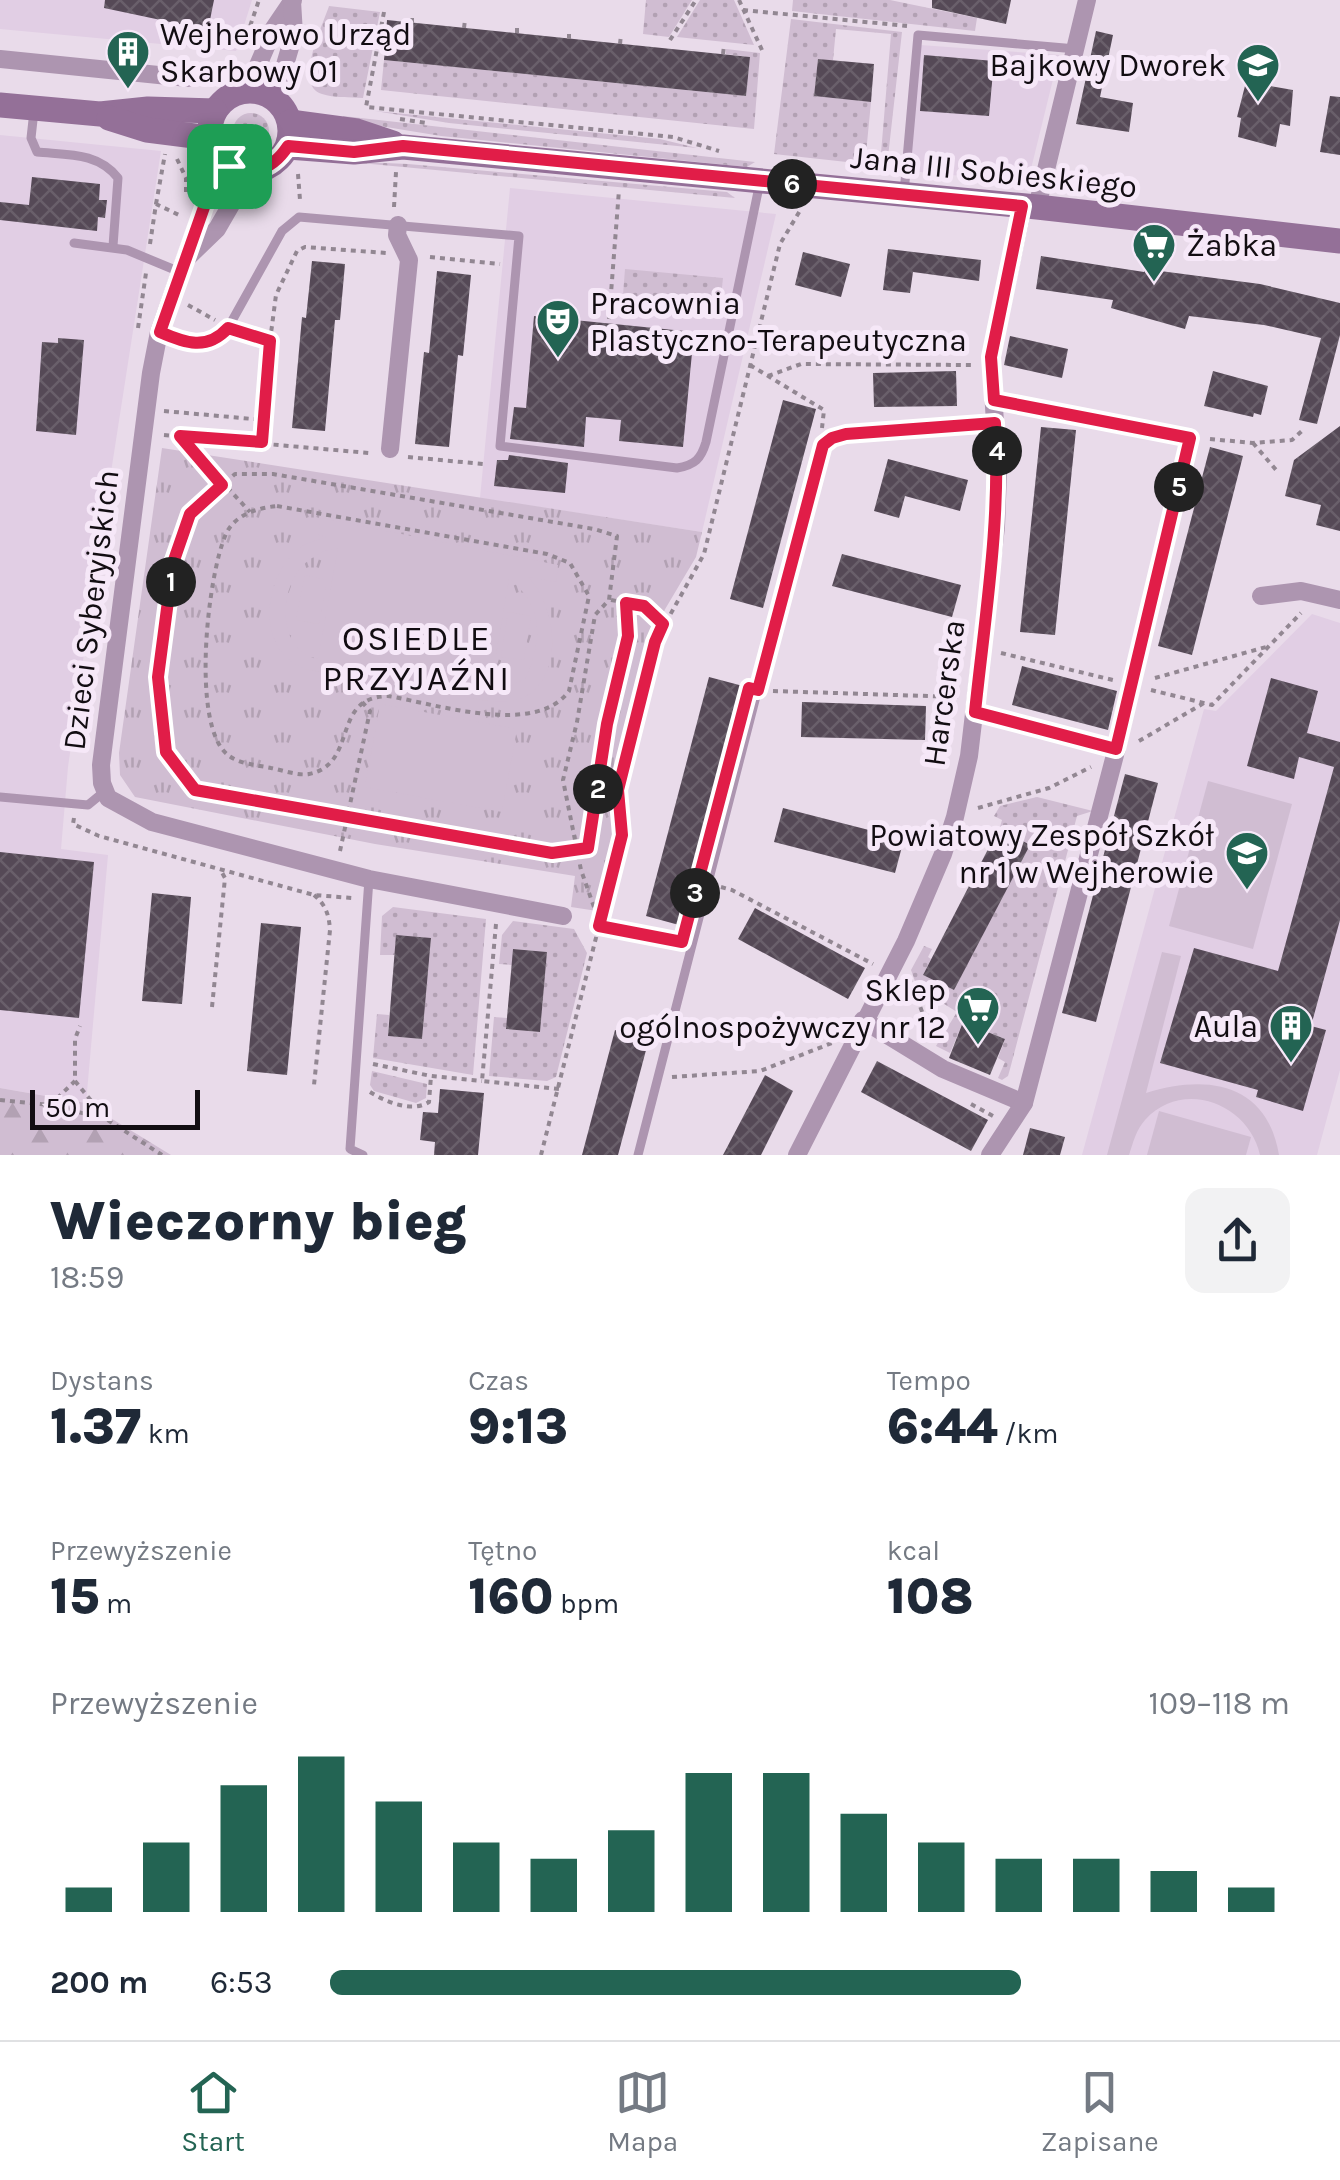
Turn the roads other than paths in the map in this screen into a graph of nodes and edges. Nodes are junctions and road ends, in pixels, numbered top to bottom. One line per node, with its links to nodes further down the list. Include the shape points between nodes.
1 (292, 0): 6 (street); 7 (street, via 294,34)
2 (1088, 0): 3 (street, Harcerska)
3 (1076, 50): 16 (lane, via 918,35); 17 (street, Harcerska)
4 (0, 59): 5 (street)
5 (188, 78)
6 (247, 91): 7 (street); 10 (street)
7 (276, 99): 12 (street)
8 (0, 105): 9 (street)
9 (34, 108): 11 (street); 21 (lane, via 31,138 37,152 97,158 118,178)
10 (215, 111): 11 (street); 13 (street)
11 (100, 114): 13 (street)
12 (289, 134): 14 (street, via 279,160); 15 (street, Jana III Sobieskiego, via 357,132 403,146)
13 (215, 148): 14 (street); 22 (street, Dzieci Syberyjskich)
14 (250, 172): 22 (street, Dzieci Syberyjskich, via 217,229)
15 (760, 181): 16 (street, Jana III Sobieskiego); 18 (lane, via 702,456 677,468 500,446 518,236)
16 (904, 195): 17 (street, Jana III Sobieskiego)
17 (1030, 207): 19 (street, Jana III Sobieskiego); 24 (street, Harcerska, via 991,357)
18 (398, 225): 23 (lane, via 293,220 219,338 192,343); 26 (street, via 407,255)
19 (1340, 241)
20 (74, 243): 21 (lane)
21 (113, 246): 22 (lane)
22 (182, 266): 23 (street, Dzieci Syberyjskich)
23 (160, 332): 31 (street, Dzieci Syberyjskich, via 100,765)
24 (994, 400): 25 (street, Harcerska); 30 (street, via 1190,438)
25 (995, 423): 29 (street, Harcerska, via 997,510); 38 (lane, via 846,434 823,445)
26 (389, 453)
27 (1261, 596): 28 (street, via 1301,591)
28 (1340, 600)
29 (975, 712): 30 (street); 35 (street, Harcerska, via 943,854)
30 (1116, 749): 36 (street)
31 (105, 791): 32 (lane, via 88,806); 33 (street, Dzieci Syberyjskich, via 117,806 152,822)
32 (0, 797)
33 (368, 880): 34 (street, Dzieci Syberyjskich); 37 (lane, via 350,1150)
34 (563, 916)
35 (864, 1020): 36 (street, via 943,1069); 39 (street, Harcerska)
36 (1024, 1103): 40 (street)
37 (363, 1155)
38 (638, 1155)
39 (797, 1155)
40 (990, 1155)

